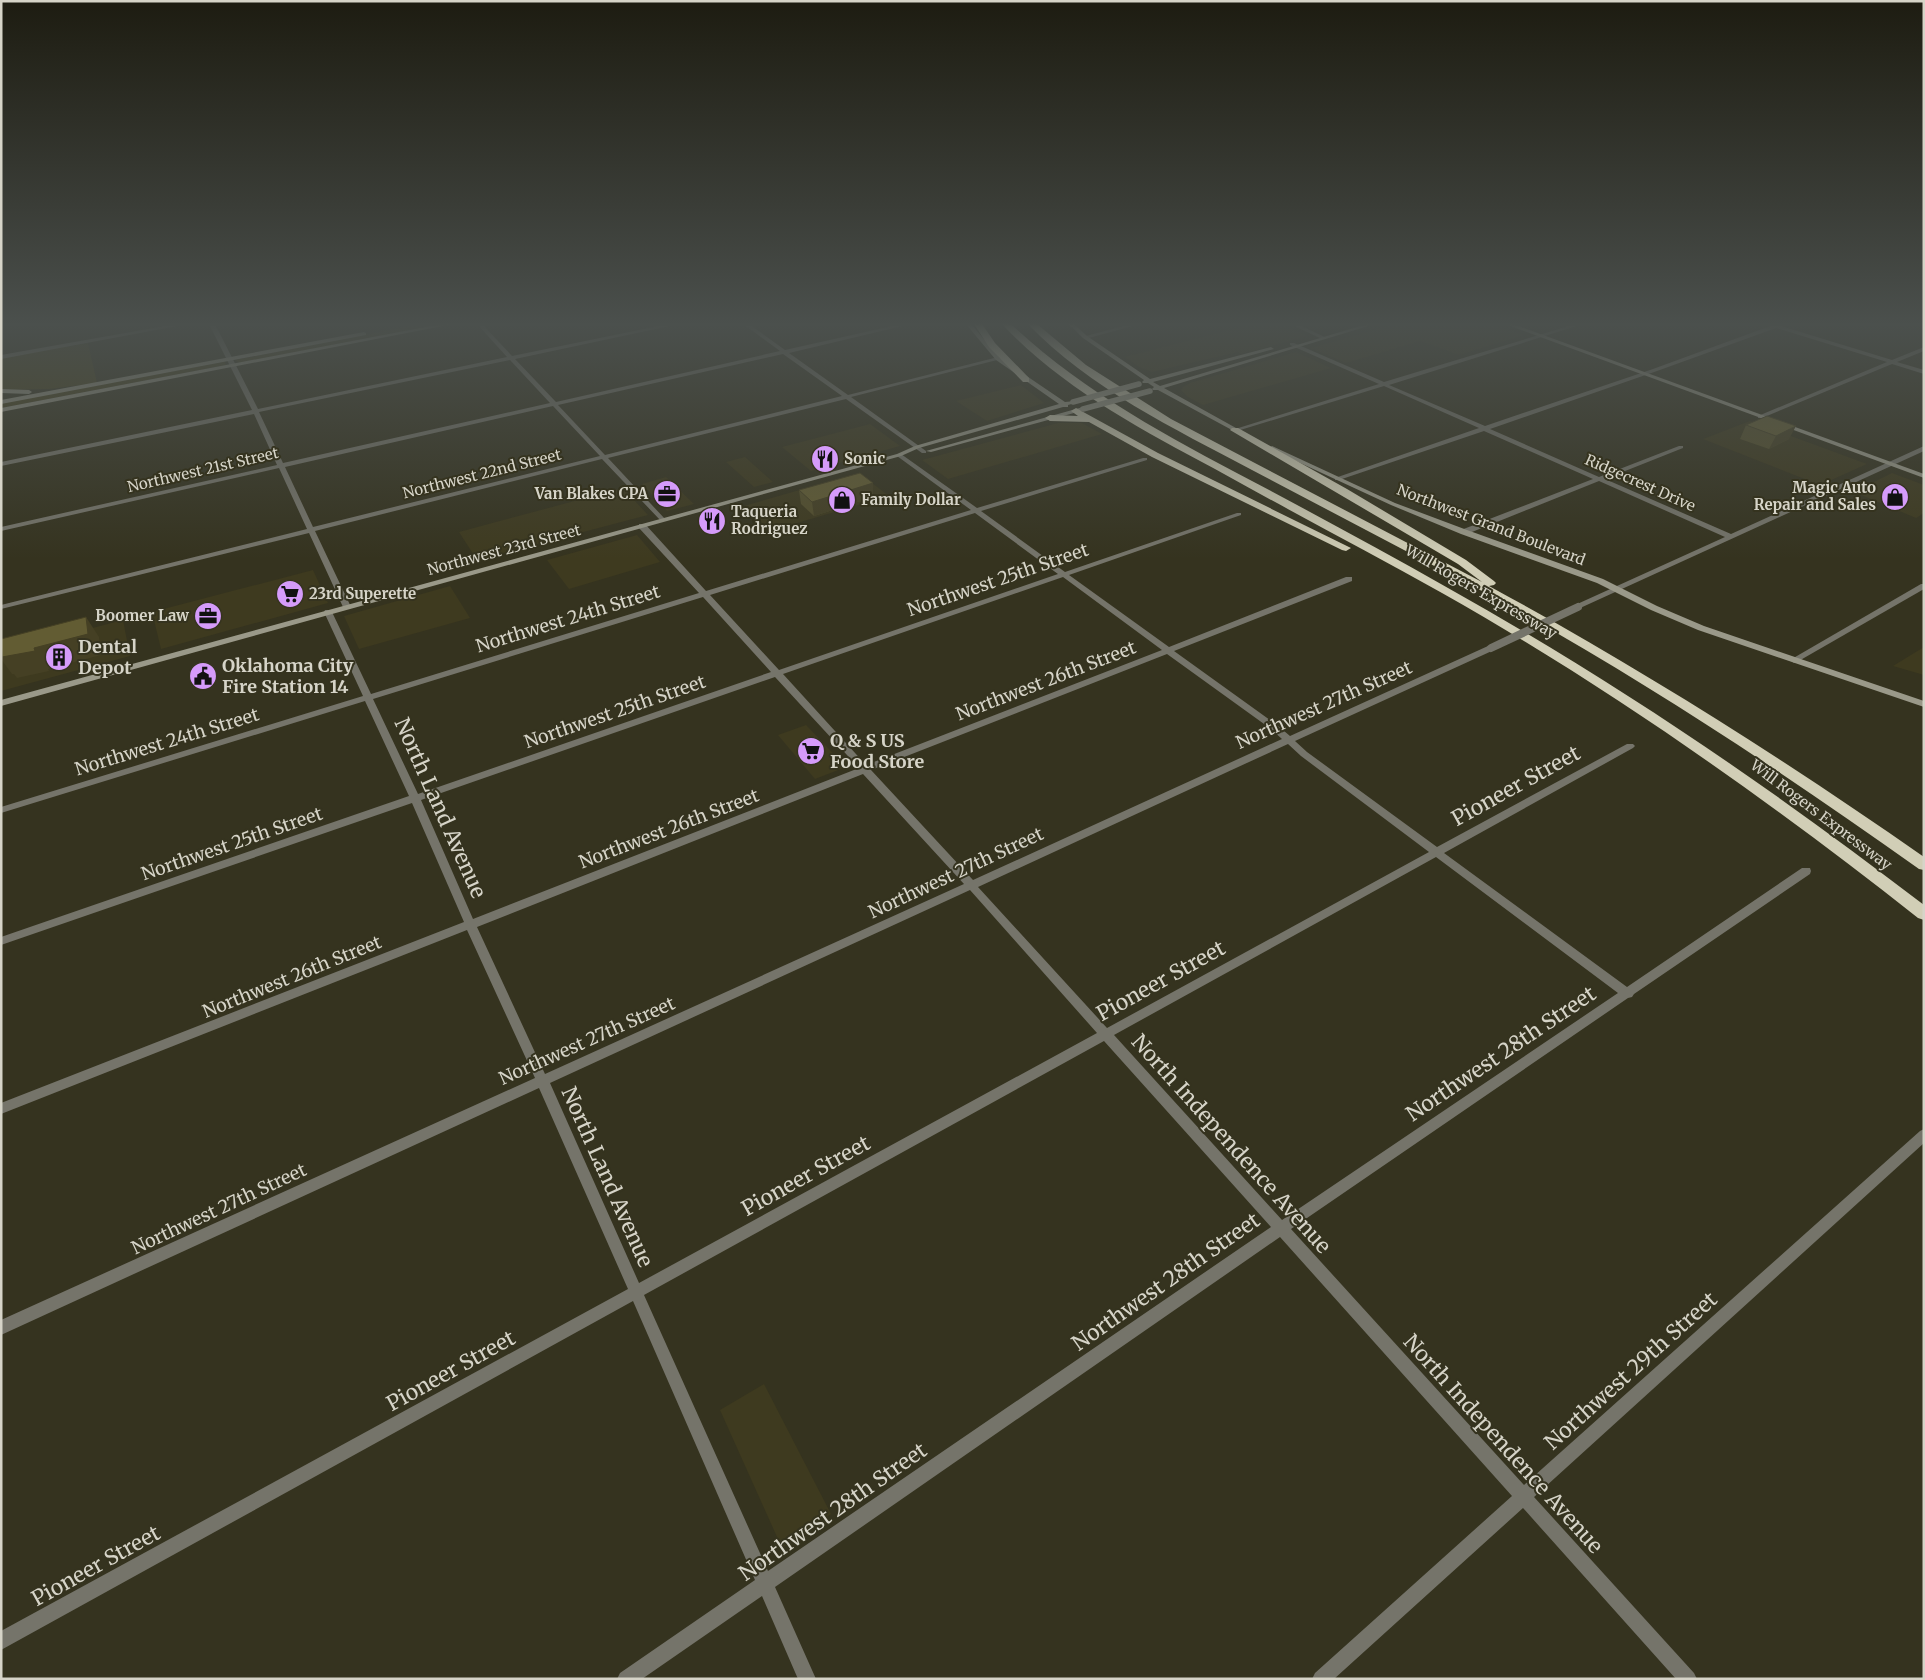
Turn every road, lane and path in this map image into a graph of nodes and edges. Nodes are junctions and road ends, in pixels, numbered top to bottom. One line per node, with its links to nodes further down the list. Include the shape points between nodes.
1 (38, 402): 21 (main road)
2 (251, 402): 22 (street)
3 (302, 402): 22 (street)
4 (562, 402): 18 (street, Northwest 21st Street)
5 (825, 402): 33 (street, Northwest 22nd Street)
6 (855, 402): 28 (street)
7 (1060, 402): 19 (main road)
8 (1091, 402): 20 (main road, Northwest 23rd Street, bridge)
9 (1101, 402): 20 (main road, Northwest 23rd Street, bridge)
10 (1104, 402): 58 (highway, Will Rogers Expressway, via 1137,424)
11 (1138, 402): 57 (highway, Will Rogers Expressway)
12 (1186, 402): 27 (main road, Northwest Grand Boulevard)
13 (1324, 402): 27 (street)
14 (1426, 402): 26 (street, Ridgecrest Drive)
15 (1560, 402): 26 (street)
16 (1721, 402): 23 (main road)
17 (1795, 402): 23 (street)
18 (555, 404): 33 (street); 37 (street, Northwest 21st Street)
19 (1064, 405): 20 (main road); 28 (main road, Northwest 23rd Street)
20 (1077, 408): 24 (main road, Northwest 23rd Street); 25 (highway)
21 (1, 410)
22 (256, 412): 35 (street); 37 (street)
23 (1760, 417): 36 (main road)
24 (1050, 418): 25 (highway); 31 (main road, Northwest 23rd Street)
25 (1093, 422): 58 (highway)
26 (1484, 428): 39 (street, Ridgecrest Drive); 40 (street)
27 (1235, 430): 40 (main road, Northwest Grand Boulevard); 57 (highway, via 1462,562)
28 (917, 447): 31 (street); 32 (main road, Northwest 23rd Street)
29 (1681, 447): 39 (street)
30 (1924, 448): 36 (street, Northwest 27th Street)
31 (924, 452): 32 (main road, Northwest 23rd Street)
32 (899, 455): 41 (street); 43 (main road, Northwest 23rd Street)
33 (604, 457): 43 (street); 46 (street, Northwest 22nd Street)
34 (1145, 459): 41 (street, Northwest 24th Street)
35 (1, 464)
36 (1891, 464): 38 (main road); 48 (street, Northwest 27th Street)
37 (281, 466): 45 (street, Northwest 21st Street); 46 (street)
38 (1924, 476)
39 (1599, 478): 47 (street); 48 (street, Ridgecrest Drive)
40 (1337, 479): 47 (main road, Northwest Grand Boulevard)
41 (975, 511): 49 (street); 53 (street, Northwest 24th Street)
42 (1239, 514): 49 (street, Northwest 25th Street)
43 (663, 520): 44 (main road, Northwest 23rd Street)
44 (642, 526): 53 (street, North Independence Avenue); 55 (main road, Northwest 23rd Street)
45 (1, 528)
46 (312, 530): 54 (street, Northwest 22nd Street); 55 (street)
47 (1464, 532): 52 (main road, Northwest Grand Boulevard)
48 (1732, 537): 52 (street, Northwest 27th Street)
49 (1065, 574): 59 (street); 61 (street, Northwest 25th Street)
50 (1349, 579): 59 (street, Northwest 26th Street)
51 (1924, 586): 60 (street)
52 (1617, 589): 60 (main road, Northwest Grand Boulevard, via 1702,628); 65 (street, Northwest 27th Street, bridge)
53 (704, 594): 61 (street, North Independence Avenue); 62 (street, Northwest 24th Street)
54 (1, 607)
55 (347, 607): 56 (main road, Northwest 23rd Street)
56 (328, 612): 62 (street, North Land Avenue); 63 (main road, Northwest 23rd Street)
57 (1529, 612): 71 (highway, Will Rogers Expressway, via 1694,710)
58 (1511, 628): 74 (highway, Will Rogers Expressway, via 1643,710 1725,766)
59 (1169, 650): 65 (street); 67 (street, Northwest 26th Street)
60 (1794, 660): 64 (main road, Northwest Grand Boulevard)
61 (777, 674): 67 (street, North Independence Avenue); 68 (street, Northwest 25th Street)
62 (367, 697): 68 (street, North Land Avenue); 69 (street, Northwest 24th Street)
63 (1, 702)
64 (1924, 704)
65 (1288, 740): 70 (street); 73 (street, Northwest 27th Street)
66 (1630, 746): 70 (street, Pioneer Street)
67 (864, 769): 73 (street, North Independence Avenue); 75 (street, Northwest 26th Street)
68 (415, 798): 75 (street, North Land Avenue); 76 (street, Northwest 25th Street)
69 (1, 810)
70 (1436, 852): 77 (street); 78 (street, Pioneer Street)
71 (1924, 865)
72 (1806, 871): 77 (street, Northwest 28th Street)
73 (971, 886): 78 (street, North Independence Avenue); 79 (street, Northwest 27th Street)
74 (1924, 914)
75 (470, 924): 79 (street, North Land Avenue); 80 (street, Northwest 26th Street)
76 (1, 941)
77 (1628, 994): 82 (street, Northwest 28th Street)
78 (1105, 1035): 82 (street, North Independence Avenue); 83 (street, Pioneer Street)
79 (542, 1080): 83 (street, North Land Avenue); 84 (street, Northwest 27th Street)
80 (1, 1109)
81 (1924, 1135): 85 (street, Northwest 29th Street)
82 (1280, 1229): 85 (street, North Independence Avenue); 86 (street, Northwest 28th Street)
83 (636, 1292): 86 (street, North Land Avenue); 87 (street, Pioneer Street)
84 (1, 1328)
85 (1523, 1497): 90 (street, Northwest 29th Street); 91 (street, North Independence Avenue)
86 (765, 1584): 88 (street, Northwest 28th Street); 89 (street, North Land Avenue)
87 (1, 1641)
88 (626, 1679)
89 (807, 1679)
90 (1321, 1679)
91 (1688, 1679)

